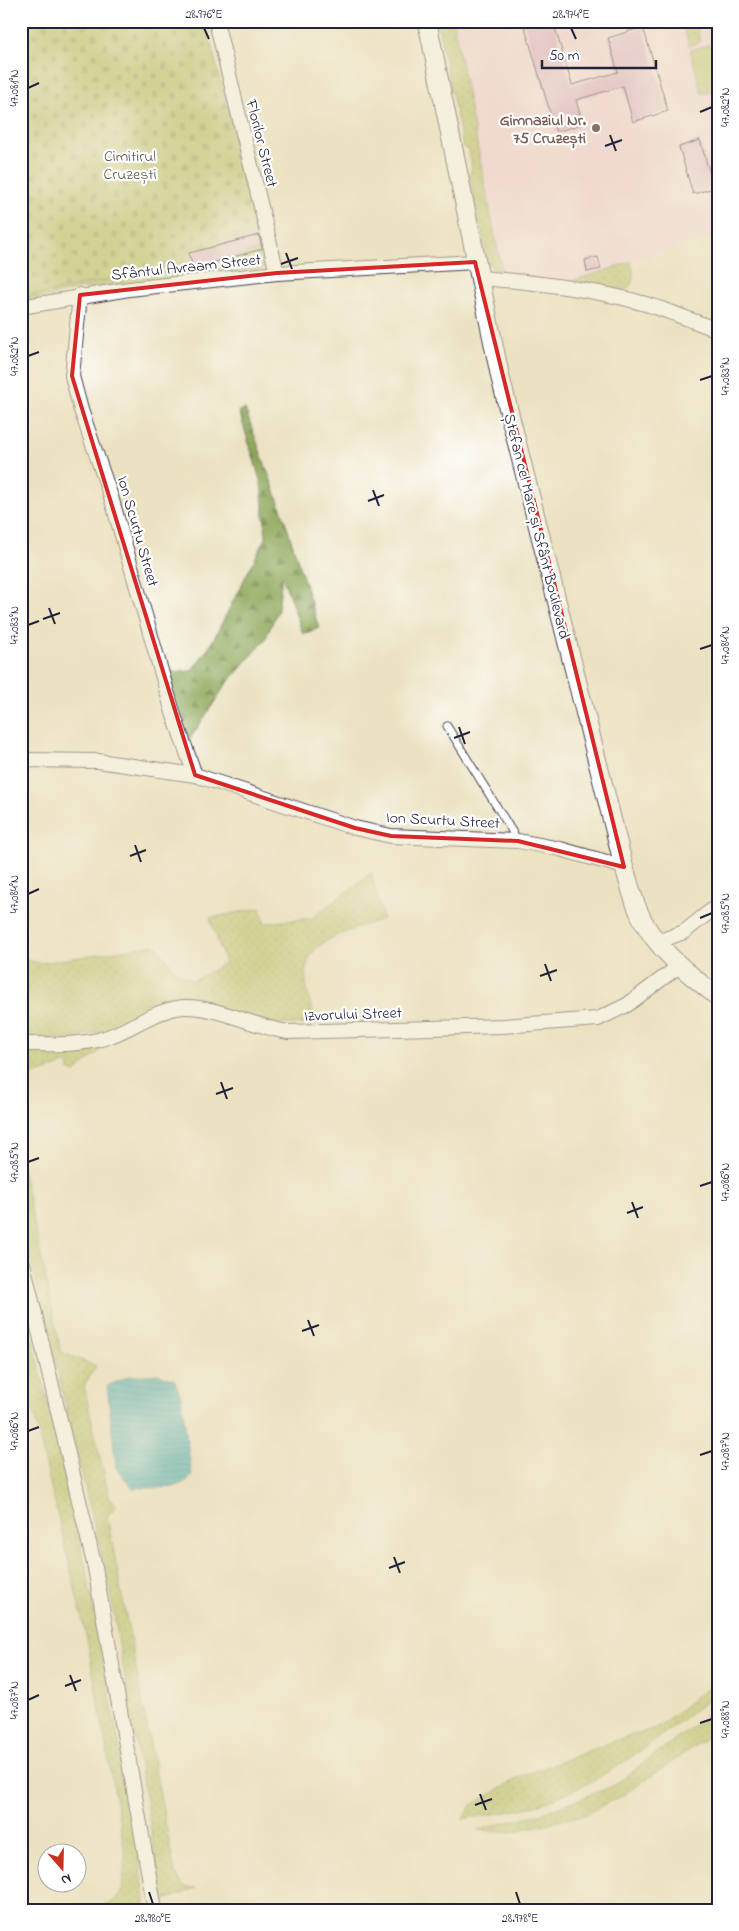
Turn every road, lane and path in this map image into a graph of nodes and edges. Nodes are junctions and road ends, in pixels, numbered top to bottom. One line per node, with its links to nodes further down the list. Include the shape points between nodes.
1 (216, 21): 4 (street, Florilor Street)
2 (427, 21): 3 (street, Ștefan cel Mare și Sfânt Boulevard)
3 (477, 270): 4 (street, Sfântul Avraam Street); 7 (street, Sfântul Avraam Street, via 652,305); 12 (street, Ștefan cel Mare și Sfânt Boulevard, via 500,376)
4 (277, 273): 5 (street, Sfântul Avraam Street)
5 (80, 295): 6 (street, Sfântul Avraam Street); 10 (street, Ion Scurtu Street, via 72,376 111,497 174,716)
6 (21, 306)
7 (718, 330)
8 (447, 726): 11 (lane, Ion Scurtu Street)
9 (21, 760): 10 (street, Ion Scurtu Street, via 98,761)
10 (195, 775): 11 (street, Ion Scurtu Street, via 355,828 391,836)
11 (518, 841): 12 (street, Ion Scurtu Street)
12 (624, 867): 14 (street, Ștefan cel Mare și Sfânt Boulevard, via 636,906)
13 (718, 905): 14 (street, via 684,932)
14 (657, 942): 15 (street, Ștefan cel Mare și Sfânt Boulevard)
15 (679, 966): 16 (street, Ștefan cel Mare și Sfânt Boulevard); 17 (street, Izvorului Street, via 627,1005 598,1019 503,1026 288,1032 202,1009 176,1008 134,1023 106,1038 69,1044)
16 (718, 997)
17 (21, 1044)
18 (21, 1255): 19 (street, via 95,1568)
19 (155, 1910)

